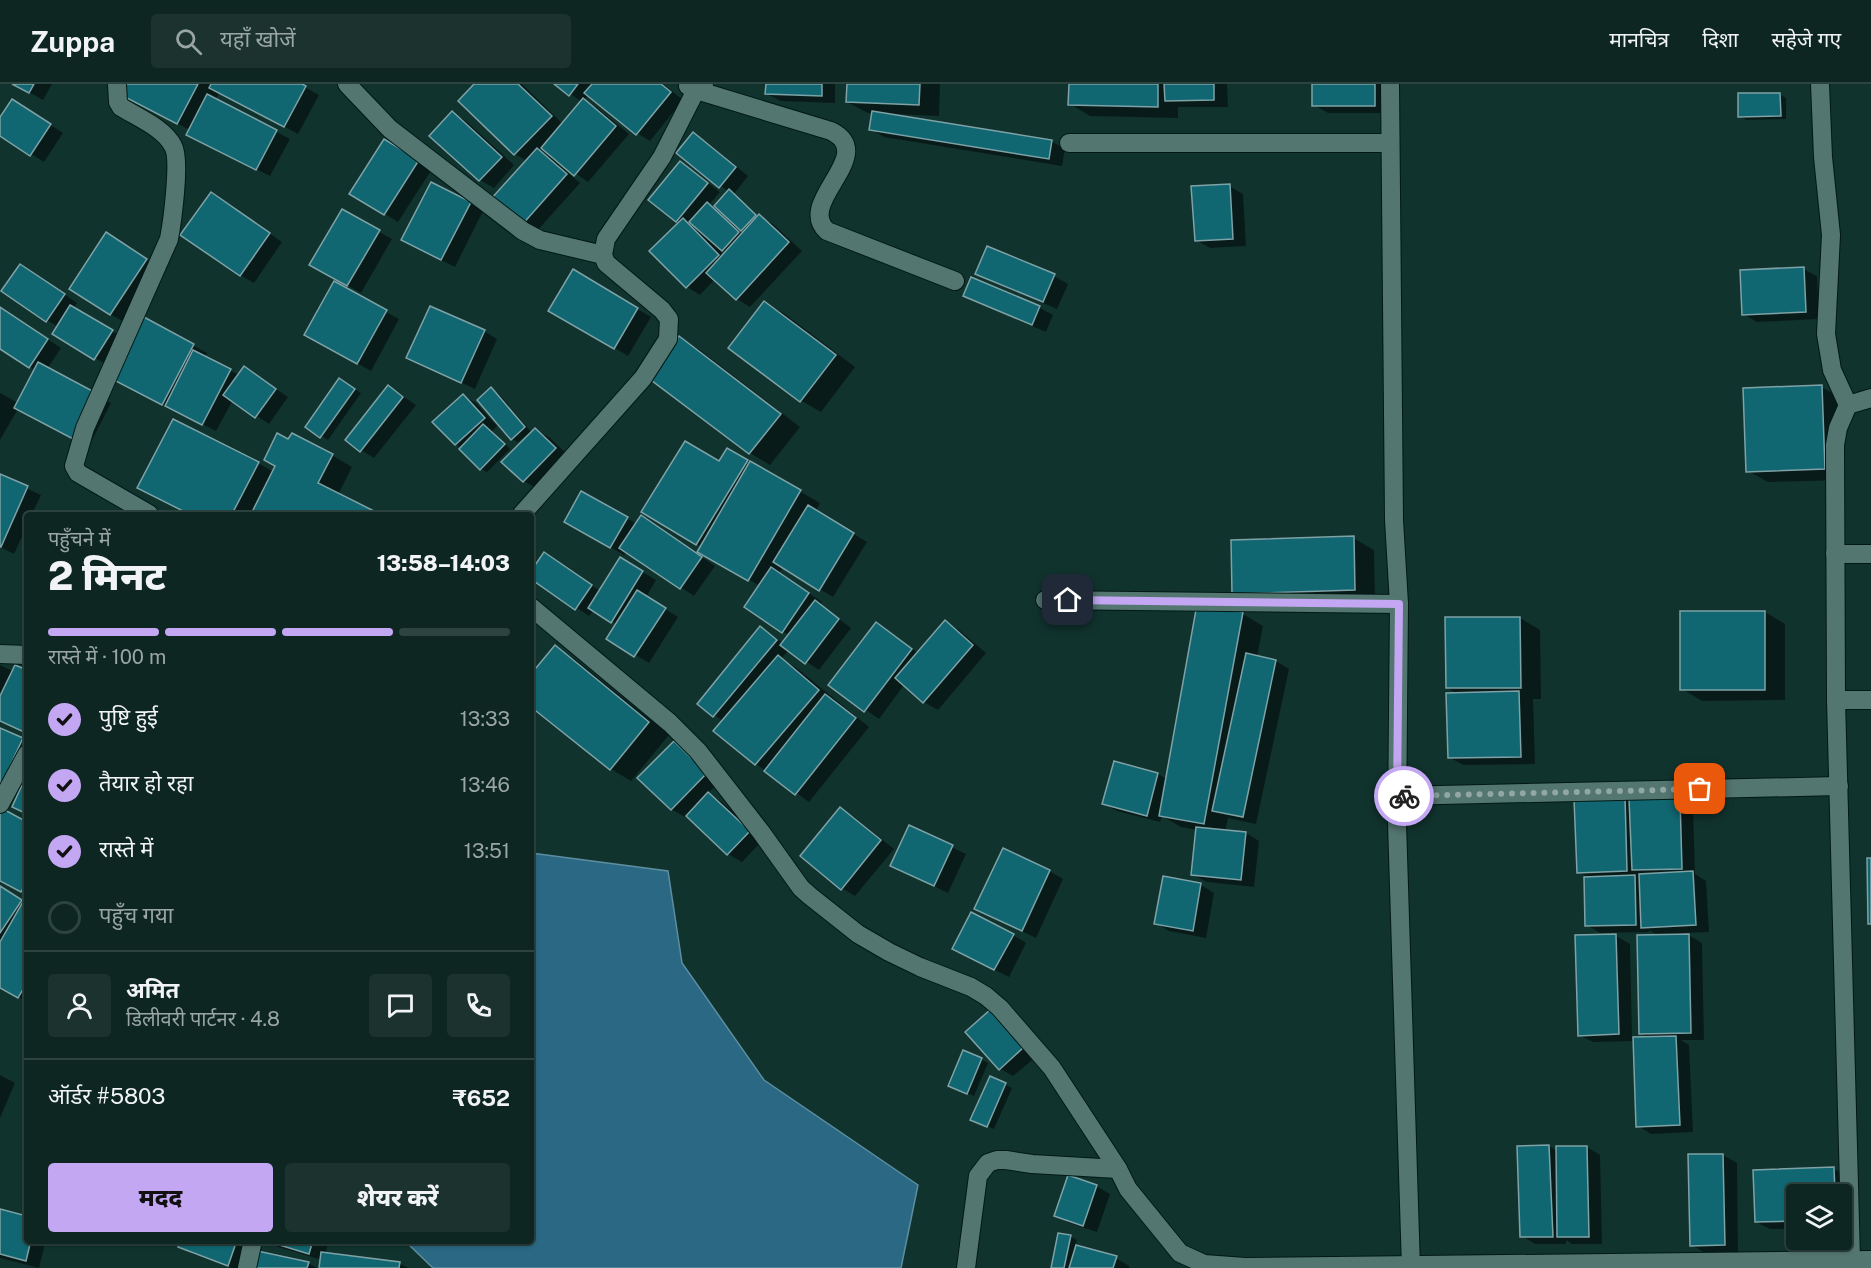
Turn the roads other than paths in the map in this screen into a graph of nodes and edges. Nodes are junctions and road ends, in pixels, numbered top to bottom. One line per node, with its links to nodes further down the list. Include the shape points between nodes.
1 (117, 84): 12 (street, via 121,107 168,139 175,151 172,226 85,428 74,466 78,473)
2 (347, 84): 8 (street, via 390,129 523,231 540,240)
3 (1390, 84): 7 (street)
4 (1820, 84): 11 (street, via 1831,235 1826,334 1832,370)
5 (695, 86): 8 (street, via 662,157 606,239); 9 (street, via 840,136 846,148 844,161 820,208 822,227)
6 (1069, 143): 7 (street)
7 (1390, 143): 17 (street, via 1394,520)
8 (603, 255): 13 (street, via 606,263 669,319 668,339 623,402)
9 (955, 281)
10 (1871, 398): 11 (street)
11 (1848, 405): 14 (street, via 1835,445)
12 (146, 512)
13 (524, 512)
14 (1835, 554): 15 (street); 21 (street)
15 (1871, 554)
16 (1045, 600): 17 (street)
17 (1399, 604): 25 (street)
18 (534, 610): 27 (street, via 698,751 810,896 888,952 971,987 1000,1008 1052,1068)
19 (0, 654): 20 (street)
20 (24, 655)
21 (1836, 700): 22 (street); 24 (street)
22 (1871, 700)
23 (24, 760): 26 (street)
24 (1839, 786): 25 (street); 29 (street)
25 (1397, 796): 31 (street)
26 (0, 804)
27 (1118, 1169): 31 (street, via 1128,1189 1180,1253 1204,1264); 33 (street, via 1006,1160 988,1163 978,1176)
28 (252, 1244): 32 (street)
29 (1851, 1260): 30 (street); 31 (street)
30 (1871, 1260)
31 (1411, 1266)
32 (247, 1268)
33 (966, 1268)

